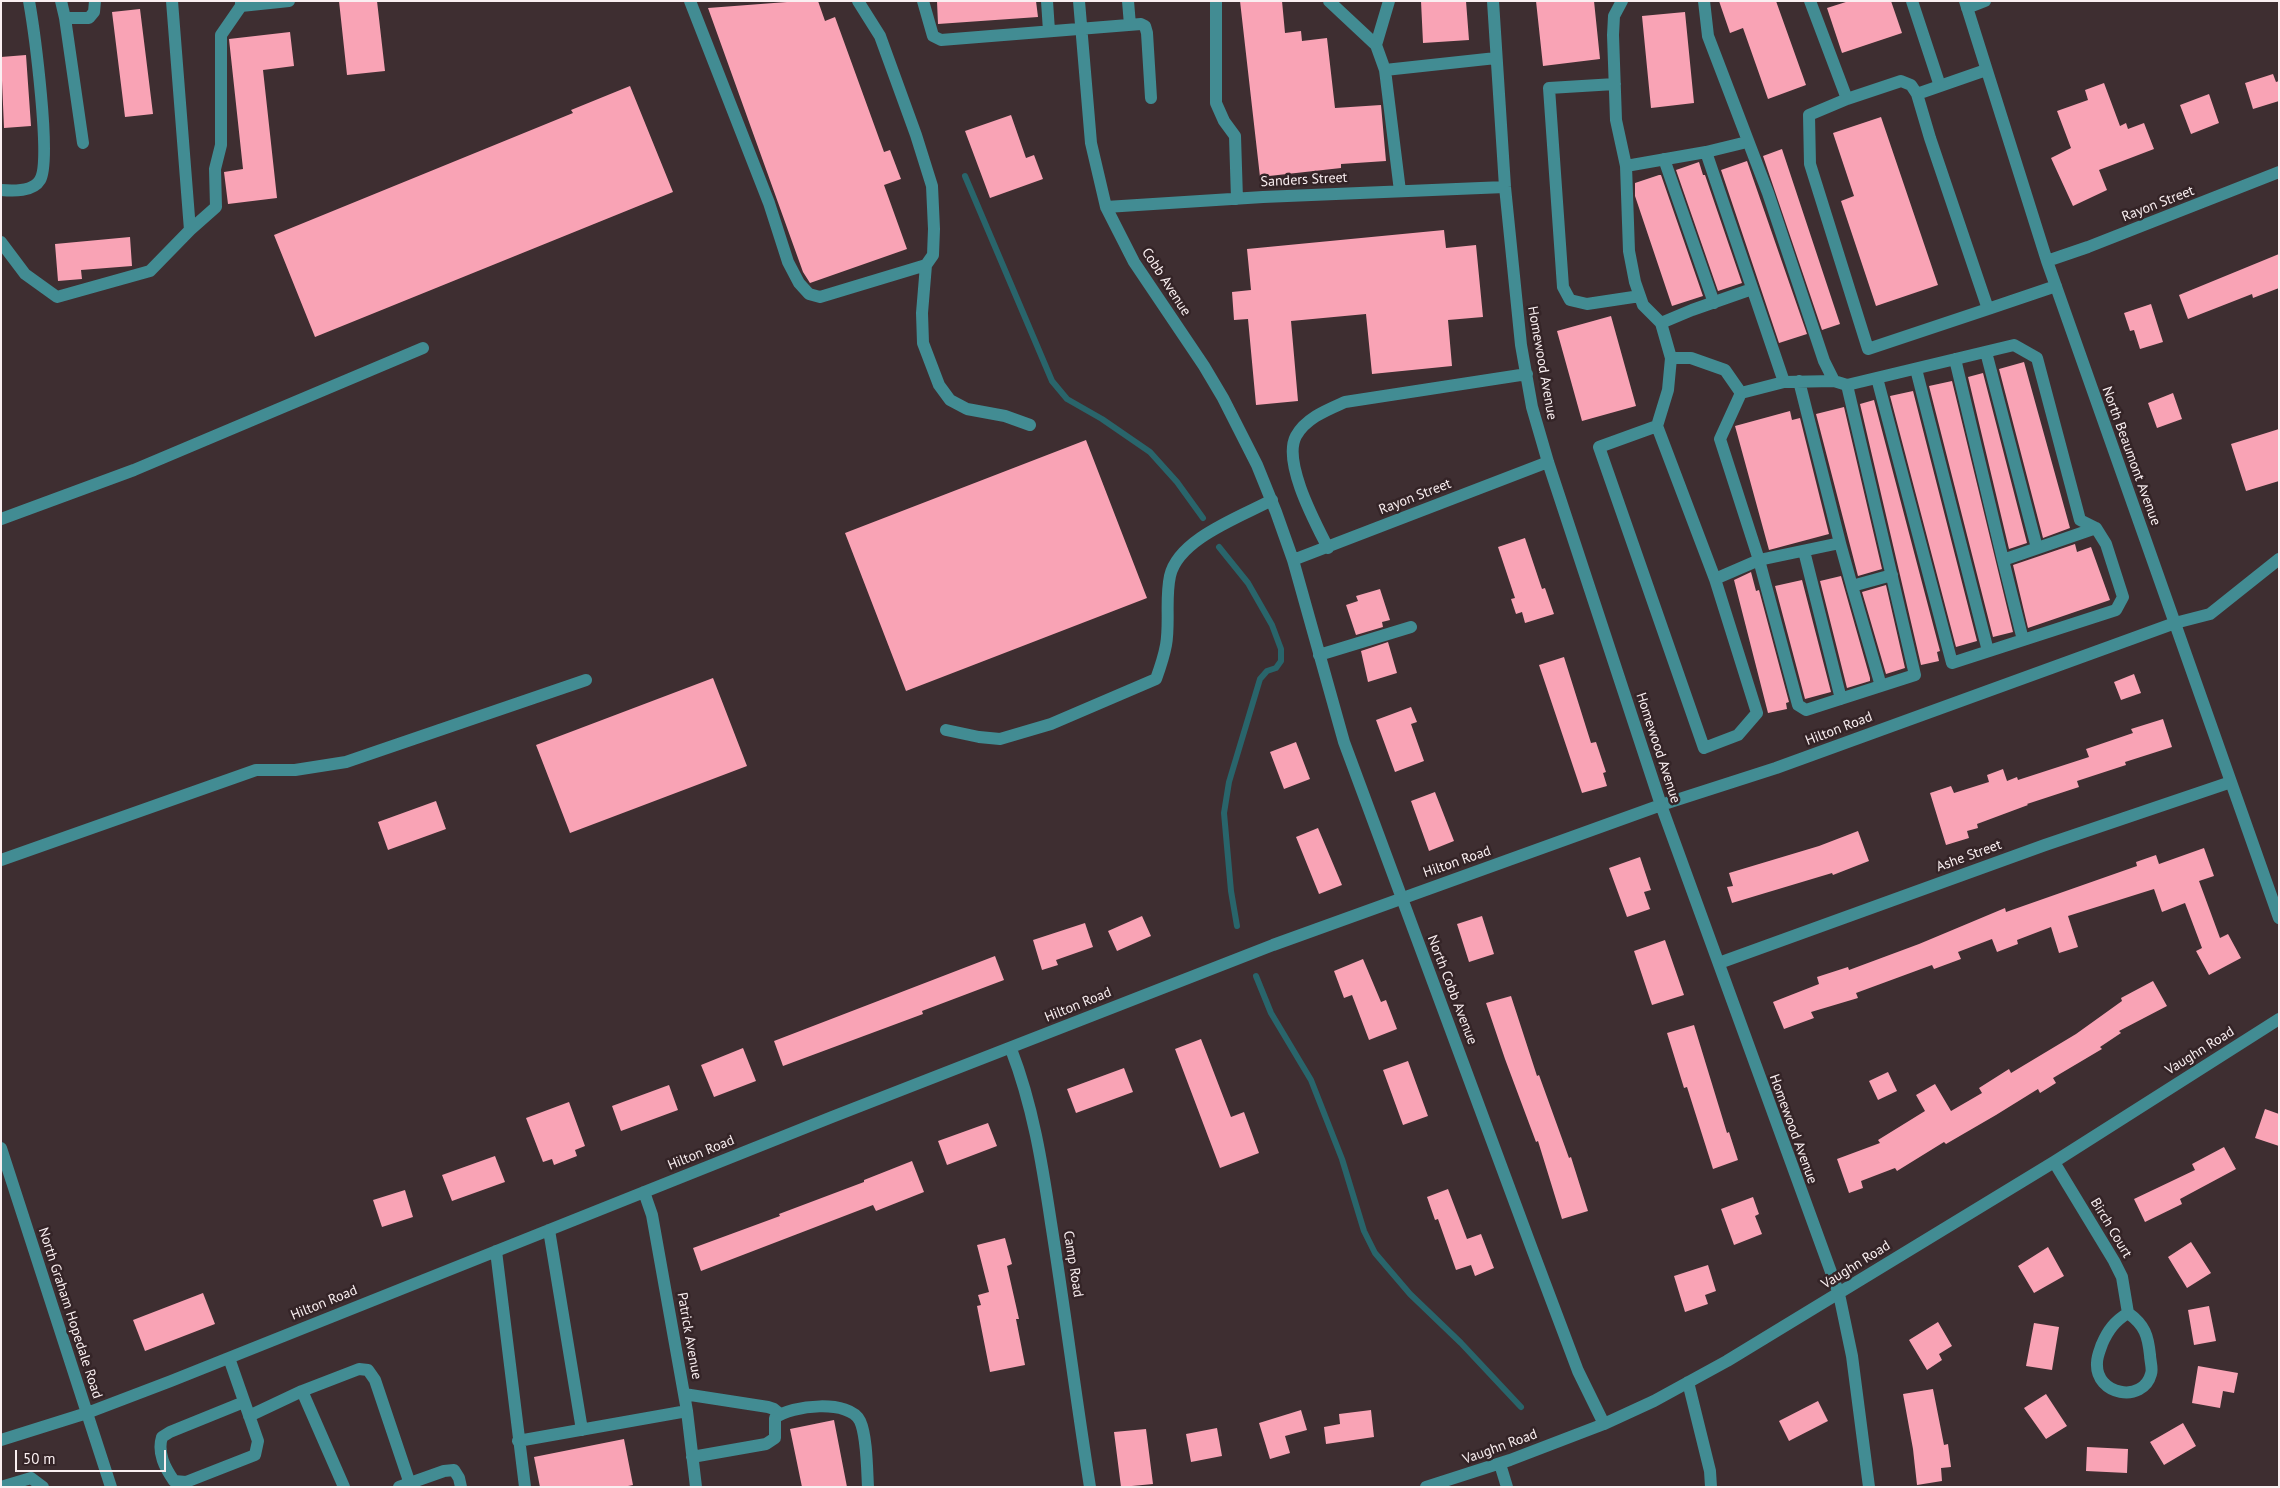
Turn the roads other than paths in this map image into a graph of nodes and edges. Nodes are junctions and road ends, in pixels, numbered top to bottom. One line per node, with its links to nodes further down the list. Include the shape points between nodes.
1 (29, 1): 43 (street, via 36,46 44,171 34,187)
2 (61, 1): 23 (street)
3 (95, 1): 23 (street, via 94,12 89,18)
4 (172, 1): 47 (street)
5 (289, 1): 21 (street)
6 (690, 1): 50 (street, via 788,262 809,294 820,298)
7 (858, 1): 50 (street, via 880,36 932,186 933,255)
8 (923, 1): 26 (street, via 933,36 941,40)
9 (1047, 1): 26 (street)
10 (1080, 1): 25 (street, Cobb Avenue)
11 (1128, 1): 24 (street)
12 (1216, 1): 45 (street, via 1216,103 1235,136)
13 (1329, 1): 27 (street)
14 (1389, 1): 27 (street)
15 (1493, 1): 28 (street, Homewood Avenue)
16 (1622, 1): 31 (street, via 1614,16)
17 (1704, 1): 36 (street, via 1708,36)
18 (1810, 1): 35 (street)
19 (1912, 1): 32 (street)
20 (1985, 1): 22 (street)
21 (241, 4): 47 (street, via 221,35 221,145 215,169 216,207)
22 (1966, 5): 30 (street, North Beaumont Avenue)
23 (65, 18): 37 (street)
24 (1130, 25): 25 (street); 34 (street, via 1145,26)
25 (1082, 29): 26 (street); 46 (street, Cobb Avenue, via 1091,143)
26 (1049, 31)
27 (1376, 45): 29 (street)
28 (1496, 58): 29 (street); 42 (street, Homewood Avenue)
29 (1385, 70): 44 (street)
30 (1986, 70): 32 (street); 49 (street, North Beaumont Avenue)
31 (1615, 84): 40 (street, via 1616,120); 53 (street, via 1549,88 1563,287 1570,300 1587,304)
32 (1940, 86): 33 (street)
33 (1918, 94): 35 (street, via 1901,80); 55 (street)
34 (1151, 98)
35 (1847, 98): 55 (street, via 1809,115 1810,164 1868,349)
36 (1748, 142): 38 (street); 65 (street, via 1824,361)
37 (83, 143)
38 (1706, 152): 39 (street); 52 (street)
39 (1664, 159): 40 (street); 54 (street)
40 (1626, 166): 53 (street, via 1629,250)
41 (2279, 172): 49 (street, Rayon Street)
42 (1505, 187): 44 (street, Sanders Street); 62 (street, Homewood Avenue, via 1521,345)
43 (1, 190)
44 (1400, 191): 45 (street, Sanders Street)
45 (1237, 199): 46 (street, Sanders Street)
46 (1106, 207): 72 (street, Cobb Avenue, via 1134,262 1223,398)
47 (190, 230): 48 (street, via 150,271 57,297 25,274)
48 (1, 242)
49 (2047, 260): 51 (street, North Beaumont Avenue)
50 (926, 265): 69 (street, via 923,343 939,385 950,400 967,409 1005,416)
51 (2056, 286): 55 (street); 86 (street, North Beaumont Avenue)
52 (1752, 289): 54 (street); 66 (street)
53 (1640, 296): 56 (street, via 1643,305)
54 (1714, 303): 56 (street)
55 (1988, 309)
56 (1661, 323): 59 (street)
57 (423, 348): 73 (street, via 134,470)
58 (1986, 352): 60 (street); 74 (street, via 2014,345 2037,358 2080,520); 77 (street)
59 (1671, 358): 68 (street, via 1691,358 1725,370); 70 (street, via 1668,390)
60 (1956, 359): 61 (street); 82 (street)
61 (1916, 369): 63 (street); 89 (street)
62 (1527, 374): 71 (street, Homewood Avenue, via 1532,407); 76 (street, via 1345,402 1309,422 1296,436 1293,446 1297,477)
63 (1877, 378): 67 (street); 89 (street, via 1952,663)
64 (1799, 381): 65 (street); 66 (street); 75 (street)
65 (1834, 381): 67 (street)
66 (1784, 382): 68 (street)
67 (1847, 385): 83 (street)
68 (1741, 393): 81 (street, via 1720,439)
69 (1030, 425)
70 (1657, 426): 84 (street); 84 (street, via 1599,447 1704,748 1738,735 1758,713)
71 (1548, 462): 76 (street, Rayon Street); 96 (street, Homewood Avenue)
72 (1272, 500): 80 (street, Cobb Avenue); 94 (street, via 1208,534 1177,559 1170,576 1166,645 1156,679 1051,724 1000,739)
73 (1, 520)
74 (2096, 528): 77 (street); 88 (street, via 2106,544 2123,597 2116,610)
75 (1840, 542): 78 (street); 85 (street)
76 (1328, 548): 80 (street, Rayon Street)
77 (2037, 548): 82 (street)
78 (1804, 551): 81 (street); 93 (street)
79 (2279, 559): 86 (street, Hilton Road, via 2210,614)
80 (1293, 560): 90 (street, North Cobb Avenue)
81 (1759, 560): 84 (street); 93 (street, via 1798,705 1806,710)
82 (2003, 560): 88 (street)
83 (1892, 575): 85 (street); 92 (street, via 1915,675)
84 (1715, 579)
85 (1852, 586): 92 (street)
86 (2175, 623): 95 (street, North Beaumont Avenue); 96 (street, Hilton Road, via 1776,768)
87 (1411, 627): 90 (street)
88 (2023, 640): 89 (street)
89 (1988, 651)
90 (1319, 655): 98 (street, North Cobb Avenue, via 1344,742)
91 (586, 680): 97 (street, via 346,762 295,770 256,770)
92 (1881, 686): 93 (street)
93 (1841, 699)
94 (946, 730)
95 (2231, 782): 99 (street, North Beaumont Avenue); 100 (street, Ashe Street, via 2045,845)
96 (1661, 805): 98 (street, Hilton Road); 100 (street, Homewood Avenue)
97 (1, 860)
98 (1401, 897): 102 (street, Hilton Road); 119 (street, North Cobb Avenue, via 1575,1362)
99 (2279, 918)
100 (1719, 963): 108 (street, Homewood Avenue)
101 (2279, 1019): 104 (street, Vaughn Road)
102 (1011, 1049): 105 (street, Hilton Road); 135 (street, Camp Road, via 1026,1086 1042,1164)
103 (2, 1153): 116 (street, North Graham Hopedale Road)
104 (2054, 1162): 108 (street, Vaughn Road); 109 (street, Birch Court, via 2122,1277)
105 (644, 1192): 106 (street, Hilton Road); 113 (street, Patrick Avenue, via 652,1215)
106 (548, 1230): 107 (street, Hilton Road); 120 (street)
107 (496, 1251): 110 (street, Hilton Road); 122 (street)
108 (1839, 1294): 111 (street, Vaughn Road); 138 (street, Homewood Avenue, via 1852,1356)
109 (2128, 1313): 109 (street, via 2111,1326 2096,1360 2102,1382 2121,1392 2135,1391 2152,1374 2148,1338 2144,1328)
110 (229, 1358): 114 (street); 116 (street, Hilton Road)
111 (1688, 1382): 119 (street, Vaughn Road); 137 (street)
112 (302, 1391): 118 (street); 125 (street, via 359,1369 368,1370 375,1380); 130 (street)
113 (684, 1394): 115 (street, Patrick Avenue); 117 (street, via 768,1407)
114 (244, 1402): 118 (street); 118 (street, via 162,1437 159,1448 174,1482 186,1482 255,1455 258,1441)
115 (687, 1411): 120 (street); 123 (street, Patrick Avenue)
116 (87, 1413): 121 (street, Hilton Road); 129 (street, North Graham Hopedale Road)
117 (780, 1414): 123 (street, via 775,1418 775,1438 766,1444); 134 (street, via 806,1406 848,1410 860,1421)
118 (249, 1416)
119 (1604, 1424): 124 (street, Vaughn Road)
120 (582, 1430): 122 (street)
121 (1, 1440)
122 (518, 1442): 132 (street)
123 (692, 1457): 133 (street, Patrick Avenue)
124 (1500, 1464): 126 (street, Vaughn Road); 136 (street)
125 (407, 1486): 131 (street, via 444,1470 454,1470)
126 (1430, 1486)
127 (1, 1487): 128 (street, via 31,1478)
128 (44, 1487)
129 (111, 1487)
130 (344, 1487)
131 (461, 1487)
132 (525, 1487)
133 (696, 1487)
134 (868, 1487)
135 (1090, 1487)
136 (1507, 1487)
137 (1711, 1487)
138 (1869, 1487)

